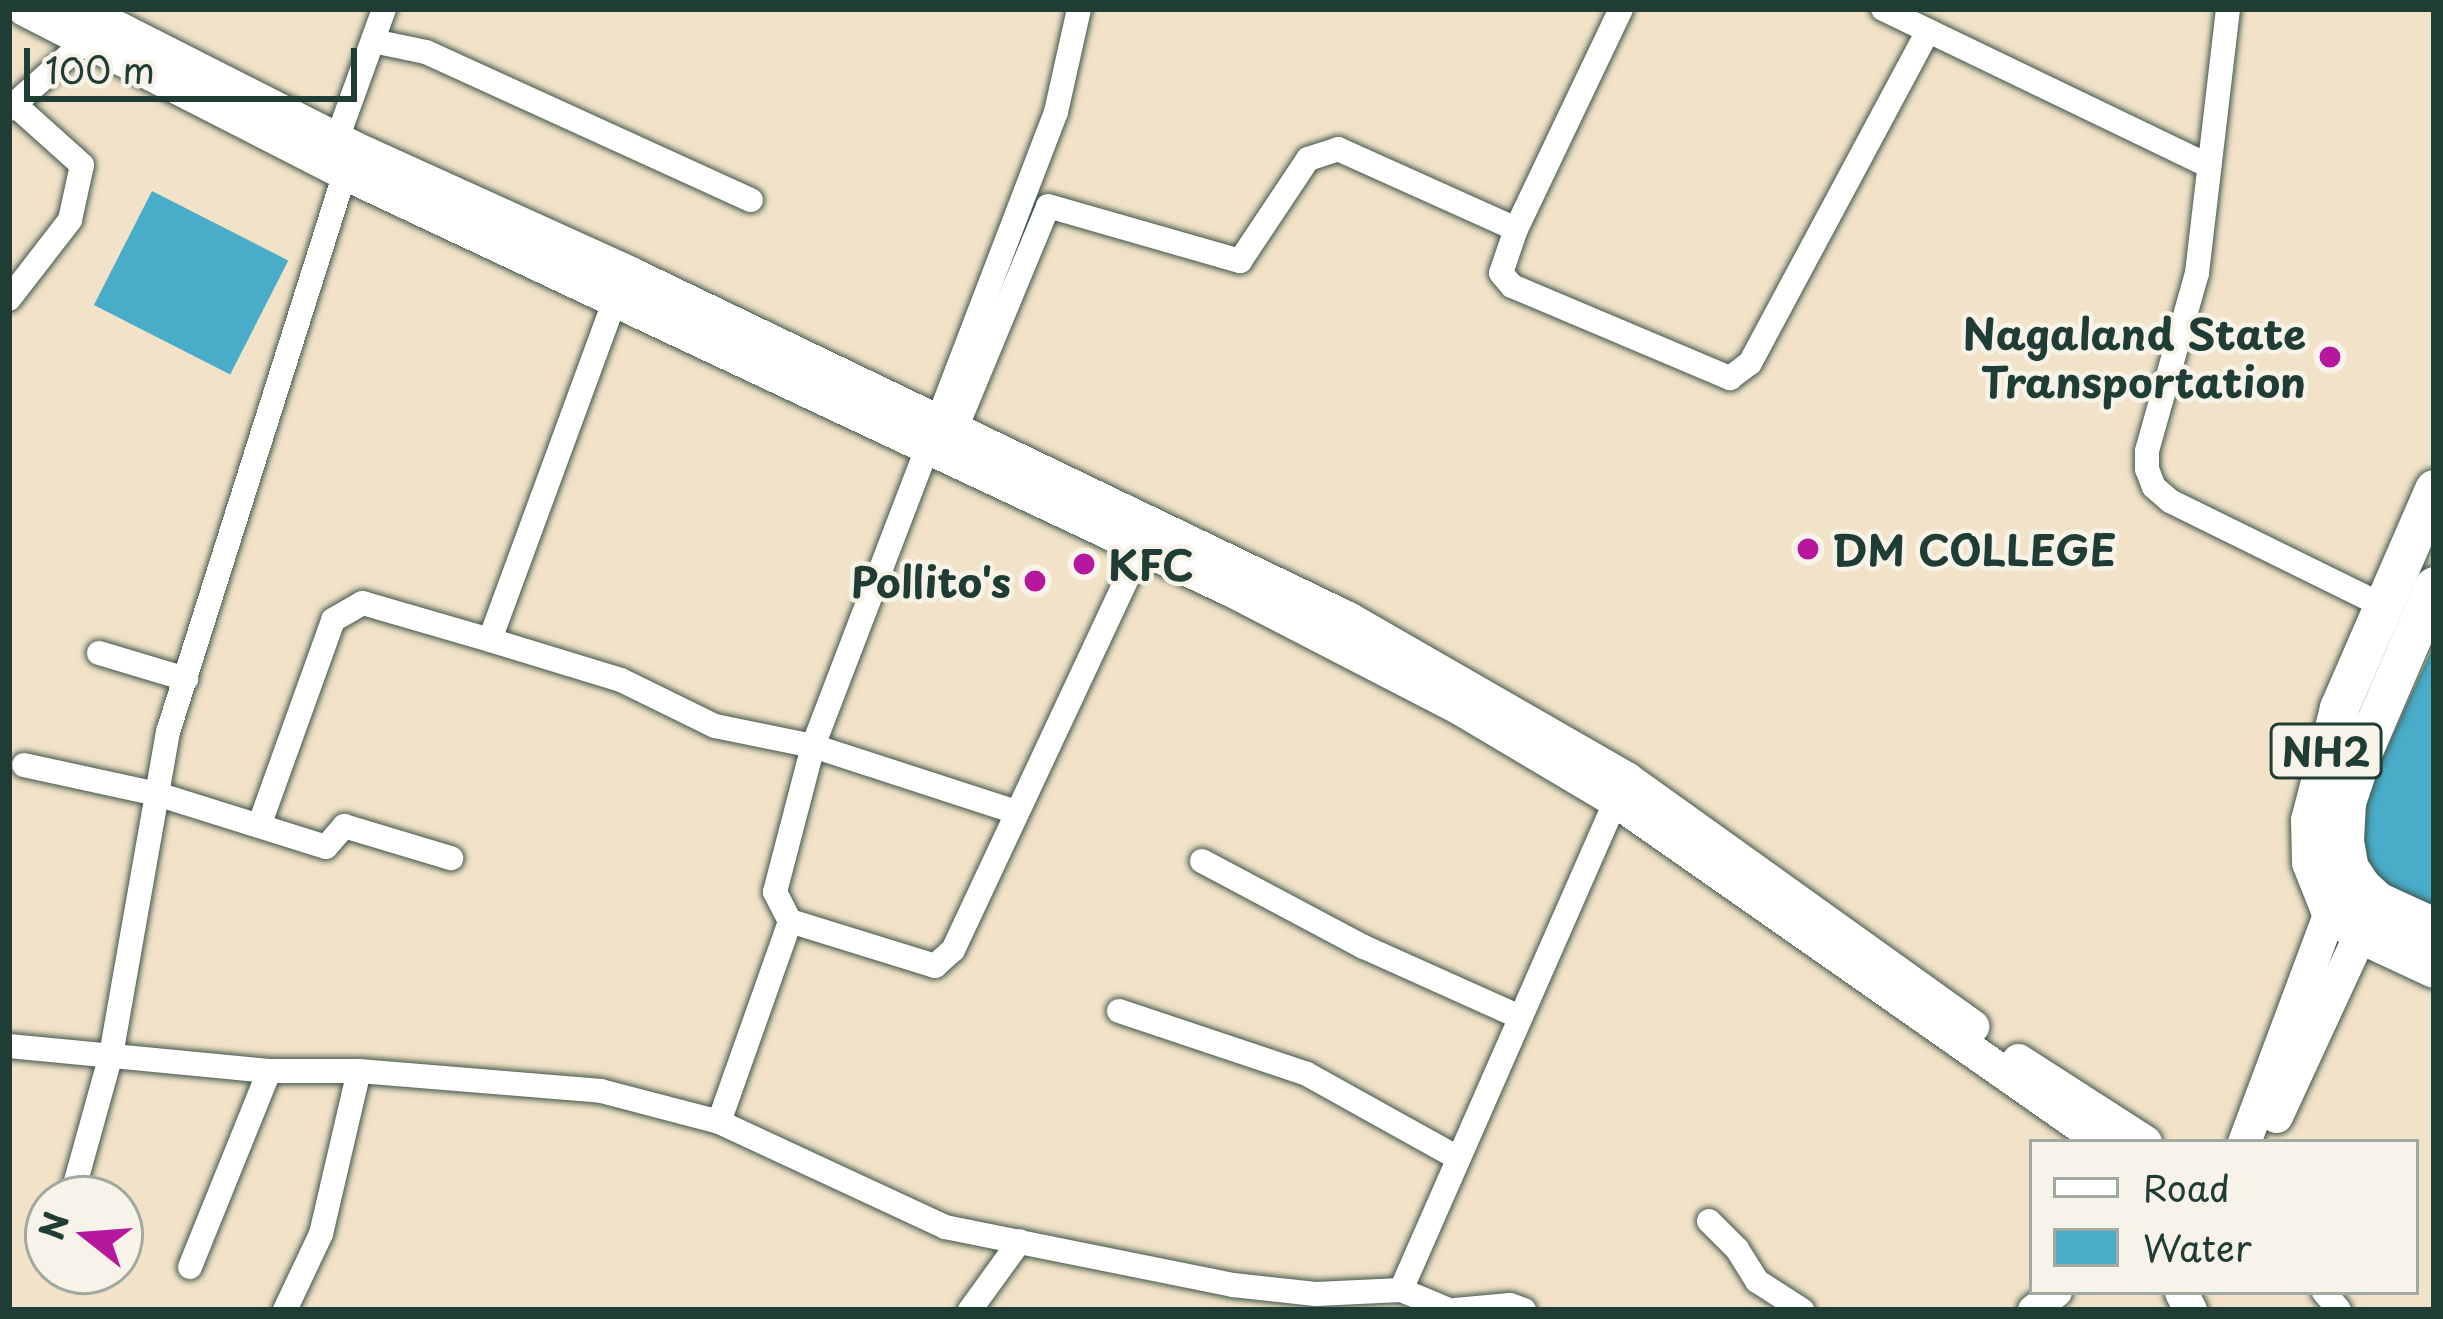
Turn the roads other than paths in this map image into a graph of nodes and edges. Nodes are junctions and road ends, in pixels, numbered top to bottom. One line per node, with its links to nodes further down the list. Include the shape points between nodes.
1 (24, 9): 7 (main road)
2 (384, 9): 9 (street)
3 (1078, 9): 17 (street, via 1056,112)
4 (1621, 9): 14 (street)
5 (1882, 9): 8 (street)
6 (2228, 9): 12 (street)
7 (83, 25): 10 (street); 11 (main road)
8 (1928, 31): 12 (street); 14 (street, via 1742,374 1716,376 1512,286 1501,273)
9 (373, 41): 11 (street); 13 (street, via 426,52)
10 (11, 106): 16 (street, via 82,165 70,220)
11 (345, 153): 15 (main road); 17 (main road, via 626,271); 25 (street)
12 (2209, 166): 21 (street, via 2198,273 2147,451 2154,487)
13 (751, 200)
14 (1516, 229): 17 (street, via 1338,149 1308,159 1240,261 1048,206)
15 (616, 297): 17 (main road); 23 (street)
16 (9, 299)
17 (939, 434): 19 (main road); 22 (main road); 26 (street)
18 (2434, 489): 21 (highway, NH2)
19 (1141, 550): 22 (main road); 30 (street)
20 (2434, 586): 34 (highway, NH2, via 2346,802)
21 (2383, 606): 34 (highway, NH2, via 2339,708 2310,820 2311,862)
22 (1340, 628): 28 (main road)
23 (490, 640): 26 (street, via 621,680 715,726); 31 (street, via 363,603 333,620)
24 (99, 653): 25 (street)
25 (186, 680): 29 (street)
26 (813, 746): 30 (street); 35 (street, via 775,892)
27 (24, 765): 29 (street)
28 (1621, 790): 39 (street); 45 (main road); 46 (main road)
29 (157, 794): 31 (street); 41 (street)
30 (1016, 812): 35 (street, via 953,950 935,965)
31 (259, 826): 32 (street, via 326,847 344,826)
32 (451, 858)
33 (1202, 861): 39 (street)
34 (2356, 915): 36 (highway, NH2); 37 (highway, NH2); 47 (main road); 48 (main road)
35 (790, 921): 44 (street)
36 (2434, 927)
37 (2434, 968)
38 (1119, 1011): 49 (street, via 1307,1074)
39 (1520, 1018): 49 (street)
40 (9, 1046): 41 (street)
41 (111, 1055): 42 (street); 50 (street)
42 (269, 1071): 43 (street); 53 (street)
43 (358, 1071): 44 (street, via 601,1091); 56 (street, via 321,1234)
44 (719, 1122): 52 (street, via 946,1227)
45 (2099, 1139)
46 (2140, 1139)
47 (2245, 1139)
48 (2265, 1139)
49 (1456, 1156): 54 (street)
50 (78, 1175)
51 (1709, 1221): 60 (street, via 1757,1281)
52 (1020, 1241): 55 (street); 57 (street)
53 (190, 1267)
54 (1401, 1291): 55 (street); 58 (street)
55 (1312, 1302)
56 (285, 1310)
57 (970, 1310)
58 (1452, 1310): 59 (street)
59 (1524, 1310)
60 (1802, 1310)

